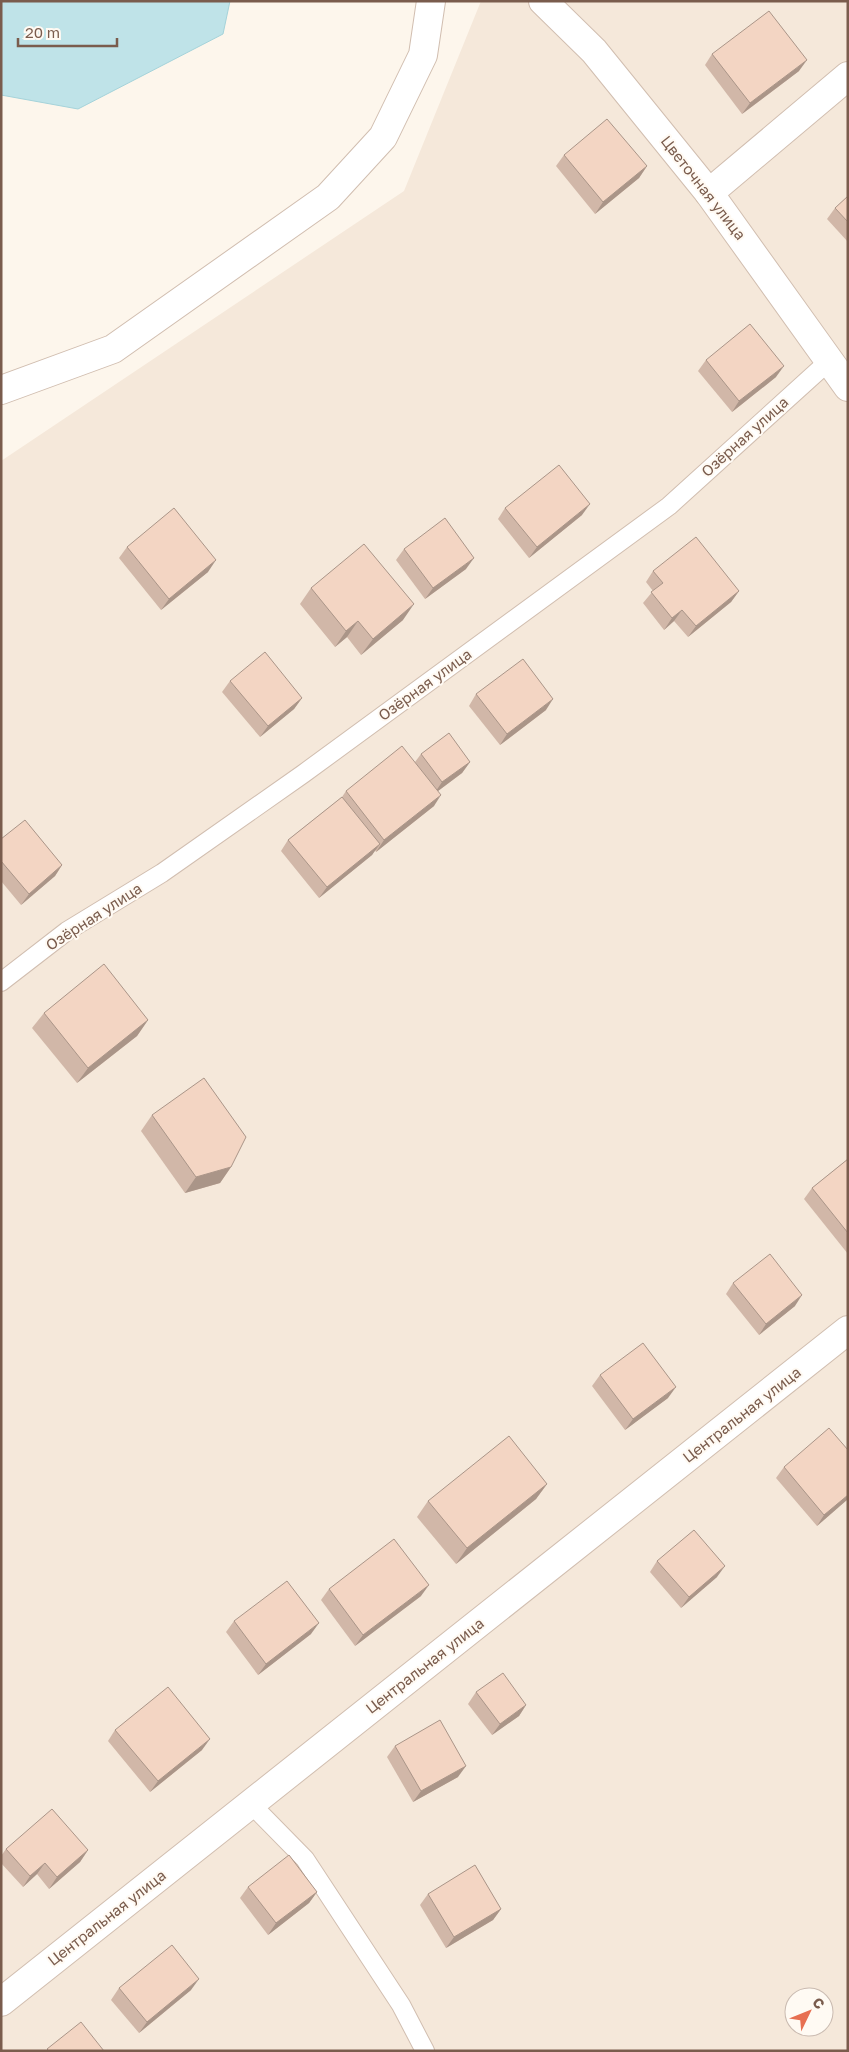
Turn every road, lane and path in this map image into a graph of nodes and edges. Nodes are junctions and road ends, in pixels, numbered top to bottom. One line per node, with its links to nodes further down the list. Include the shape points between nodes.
1 (431, 1): 7 (street, via 423,55 382,137 328,197 113,349)
2 (543, 1): 4 (street, Цветочная улица, via 594,51)
3 (848, 76): 4 (street)
4 (709, 193): 5 (street, Цветочная улица)
5 (829, 361): 6 (street, Цветочная улица); 8 (lane, Озёрная улица, via 669,506 303,774 162,874 67,930)
6 (848, 387)
7 (1, 390)
8 (1, 982)
9 (848, 1330): 10 (street, Центральная улица)
10 (251, 1804): 11 (street, Центральная улица); 12 (lane, via 305,1859 401,2004)
11 (1, 2002)
12 (425, 2051)

